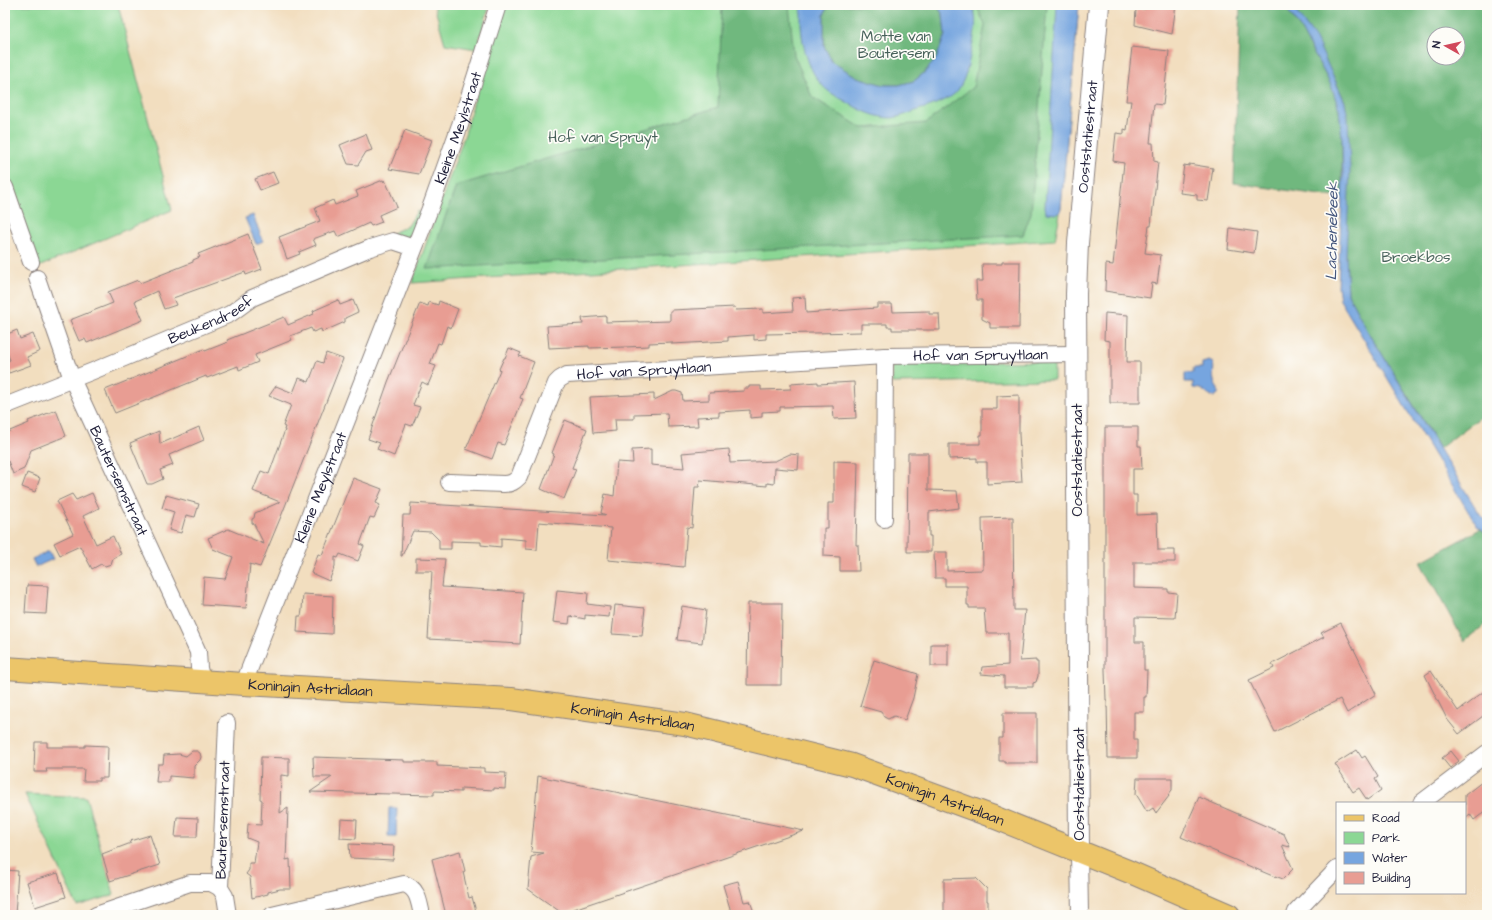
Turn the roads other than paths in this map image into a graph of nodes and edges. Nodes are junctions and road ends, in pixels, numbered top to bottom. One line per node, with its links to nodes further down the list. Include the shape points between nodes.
1 (498, 5): 4 (street, Kleine Meylstraat, via 460,125)
2 (1099, 5): 7 (street, Ooststatiestraat, via 1078,243)
3 (5, 187): 5 (street)
4 (414, 248): 9 (street, Beukendreef, via 393,241 370,248 252,298 230,314); 15 (street, Kleine Meylstraat)
5 (31, 262)
6 (37, 278): 9 (street, Bautersemstraat)
7 (1076, 354): 8 (street, Hof van Spruytlaan); 19 (street, Ooststatiestraat)
8 (885, 356): 11 (street, Hof van Spruytlaan, via 567,375 556,383 519,477 513,483); 12 (street)
9 (72, 379): 10 (street, Beukendreef); 14 (street, Bautersemstraat, via 198,652)
10 (5, 406)
11 (449, 482)
12 (884, 519)
13 (5, 668): 14 (main road, Koningin Astridlaan)
14 (202, 681): 15 (main road, Koningin Astridlaan)
15 (244, 684): 19 (main road, Koningin Astridlaan, via 511,699 685,724 852,766 992,816)
16 (227, 723): 21 (street, Bautersemstraat)
17 (1487, 753): 18 (street)
18 (1422, 802)
19 (1079, 851): 26 (street, Ooststatiestraat); 27 (main road, Koningin Astridlaan)
20 (1336, 870): 28 (street)
21 (220, 888): 22 (street, via 211,883 190,883); 23 (street, Bautersemstraat, via 225,896)
22 (96, 915)
23 (228, 915)
24 (272, 915): 25 (street, via 404,884 416,891)
25 (422, 915)
26 (1080, 915)
27 (1229, 915)
28 (1295, 915)

